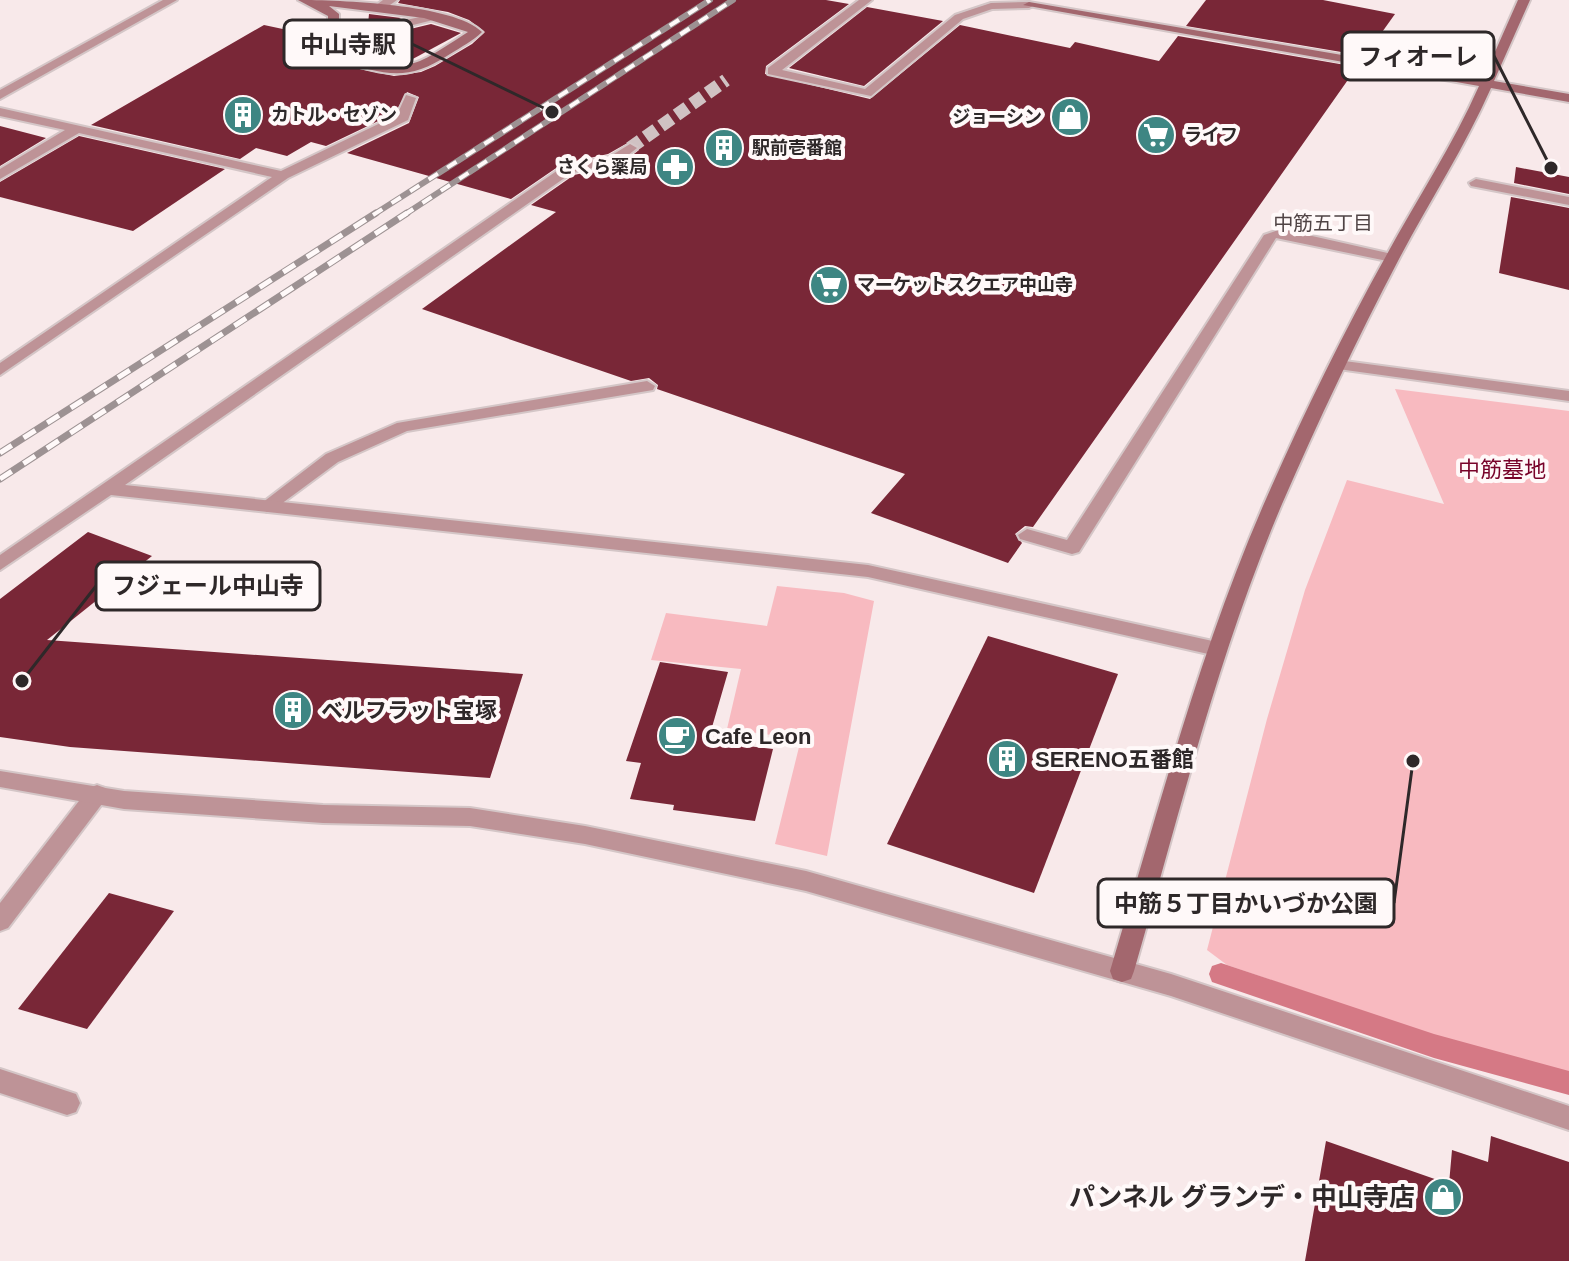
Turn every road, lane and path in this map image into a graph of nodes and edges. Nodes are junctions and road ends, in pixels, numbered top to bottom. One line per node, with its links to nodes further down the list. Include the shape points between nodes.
1 (171, 0): 12 (street)
2 (391, 0): 8 (street)
3 (866, 0): 7 (street, via 772,71 867,93 959,17 991,6)
4 (1003, 0): 7 (street)
5 (1524, 0): 11 (street)
6 (309, 1): 8 (street); 10 (street, via 333,14 332,48)
7 (1029, 5): 11 (street)
8 (379, 8): 9 (street)
9 (433, 17): 10 (street, via 397,25); 10 (street, via 469,24 476,32 407,71)
10 (340, 58)
11 (1485, 84): 14 (street); 22 (street, via 1472,117)
12 (0, 95)
13 (410, 98): 19 (street, via 403,117)
14 (1569, 98)
15 (0, 112): 16 (street)
16 (77, 129): 18 (street); 19 (street)
17 (630, 148): 27 (street, via 613,160 569,169)
18 (0, 175)
19 (283, 175): 24 (street)
20 (1476, 183): 21 (street)
21 (1569, 201)
22 (1392, 258): 23 (street); 29 (street, via 1271,235 1072,548)
23 (1337, 365): 26 (street); 31 (street, via 1272,507)
24 (0, 370)
25 (647, 386): 28 (street, via 403,427 332,458)
26 (1569, 396)
27 (107, 489): 28 (street); 30 (street)
28 (267, 506): 31 (street, via 868,571)
29 (1027, 535)
30 (0, 564)
31 (1217, 649): 35 (street)
32 (0, 779): 33 (street)
33 (97, 794): 34 (street); 35 (street, via 323,814 470,817 585,835 806,881)
34 (0, 921)
35 (1122, 971): 38 (street)
36 (0, 1081): 37 (street)
37 (67, 1103)
38 (1569, 1118)

